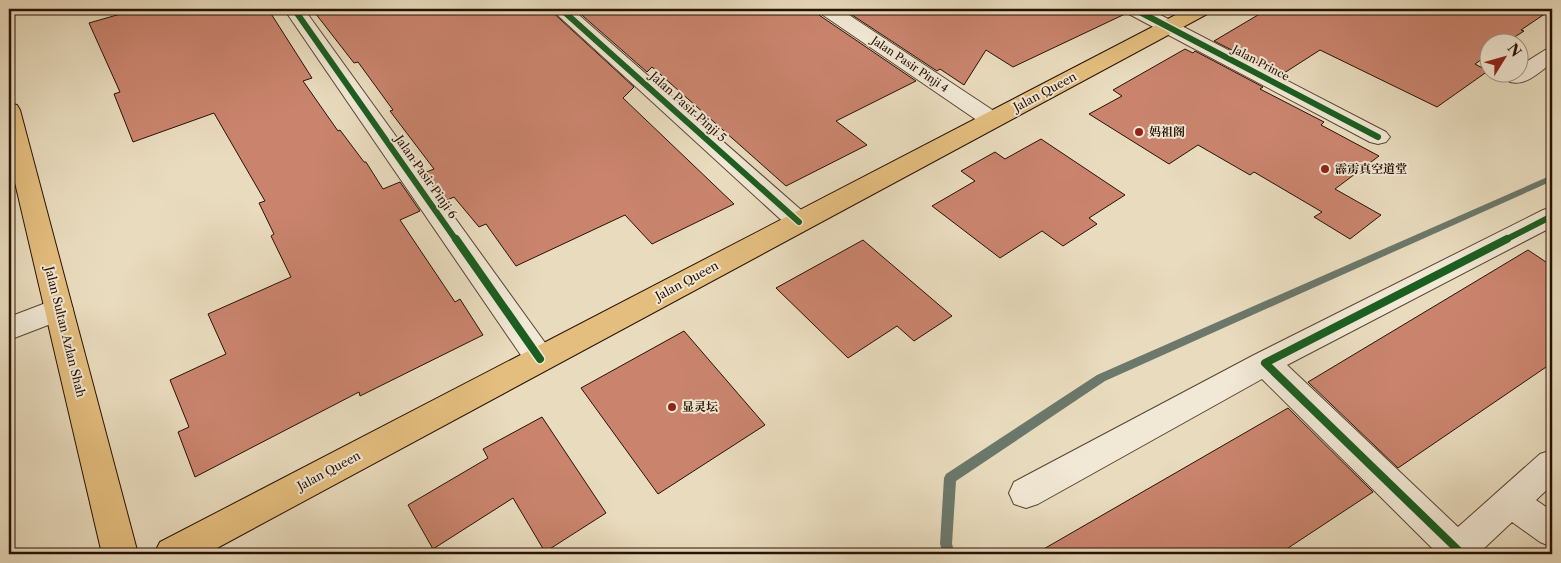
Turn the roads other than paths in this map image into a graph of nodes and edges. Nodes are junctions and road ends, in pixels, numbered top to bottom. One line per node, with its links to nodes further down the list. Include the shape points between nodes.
1 (294, 9): 17 (street, Jalan Pasir Pinji 6)
2 (561, 9): 13 (street, Jalan Pasir Pinji 5)
3 (827, 9): 10 (street, Jalan Pasir Pinji 4)
4 (1134, 9): 6 (street, Jalan Prince)
5 (1202, 9): 6 (main road, Jalan Queen)
6 (1168, 27): 10 (main road, Jalan Queen); 11 (street, Jalan Prince)
7 (1552, 54): 8 (street)
8 (1528, 70)
9 (9, 110): 12 (main road, Jalan Sultan Azlan Shah)
10 (992, 120): 13 (main road, Jalan Queen)
11 (1378, 137)
12 (14, 150): 15 (main road, Jalan Sultan Azlan Shah)
13 (799, 222): 17 (main road, Jalan Queen)
14 (1546, 227): 18 (street)
15 (59, 309): 16 (street); 24 (main road, Jalan Sultan Azlan Shah)
16 (9, 329)
17 (540, 359): 25 (main road, Jalan Queen)
18 (1265, 363): 20 (street); 23 (street)
19 (1552, 464): 21 (street)
20 (1026, 493)
21 (1512, 502): 22 (street); 23 (street)
22 (1552, 531)
23 (1456, 552)
24 (120, 554)
25 (172, 554)

